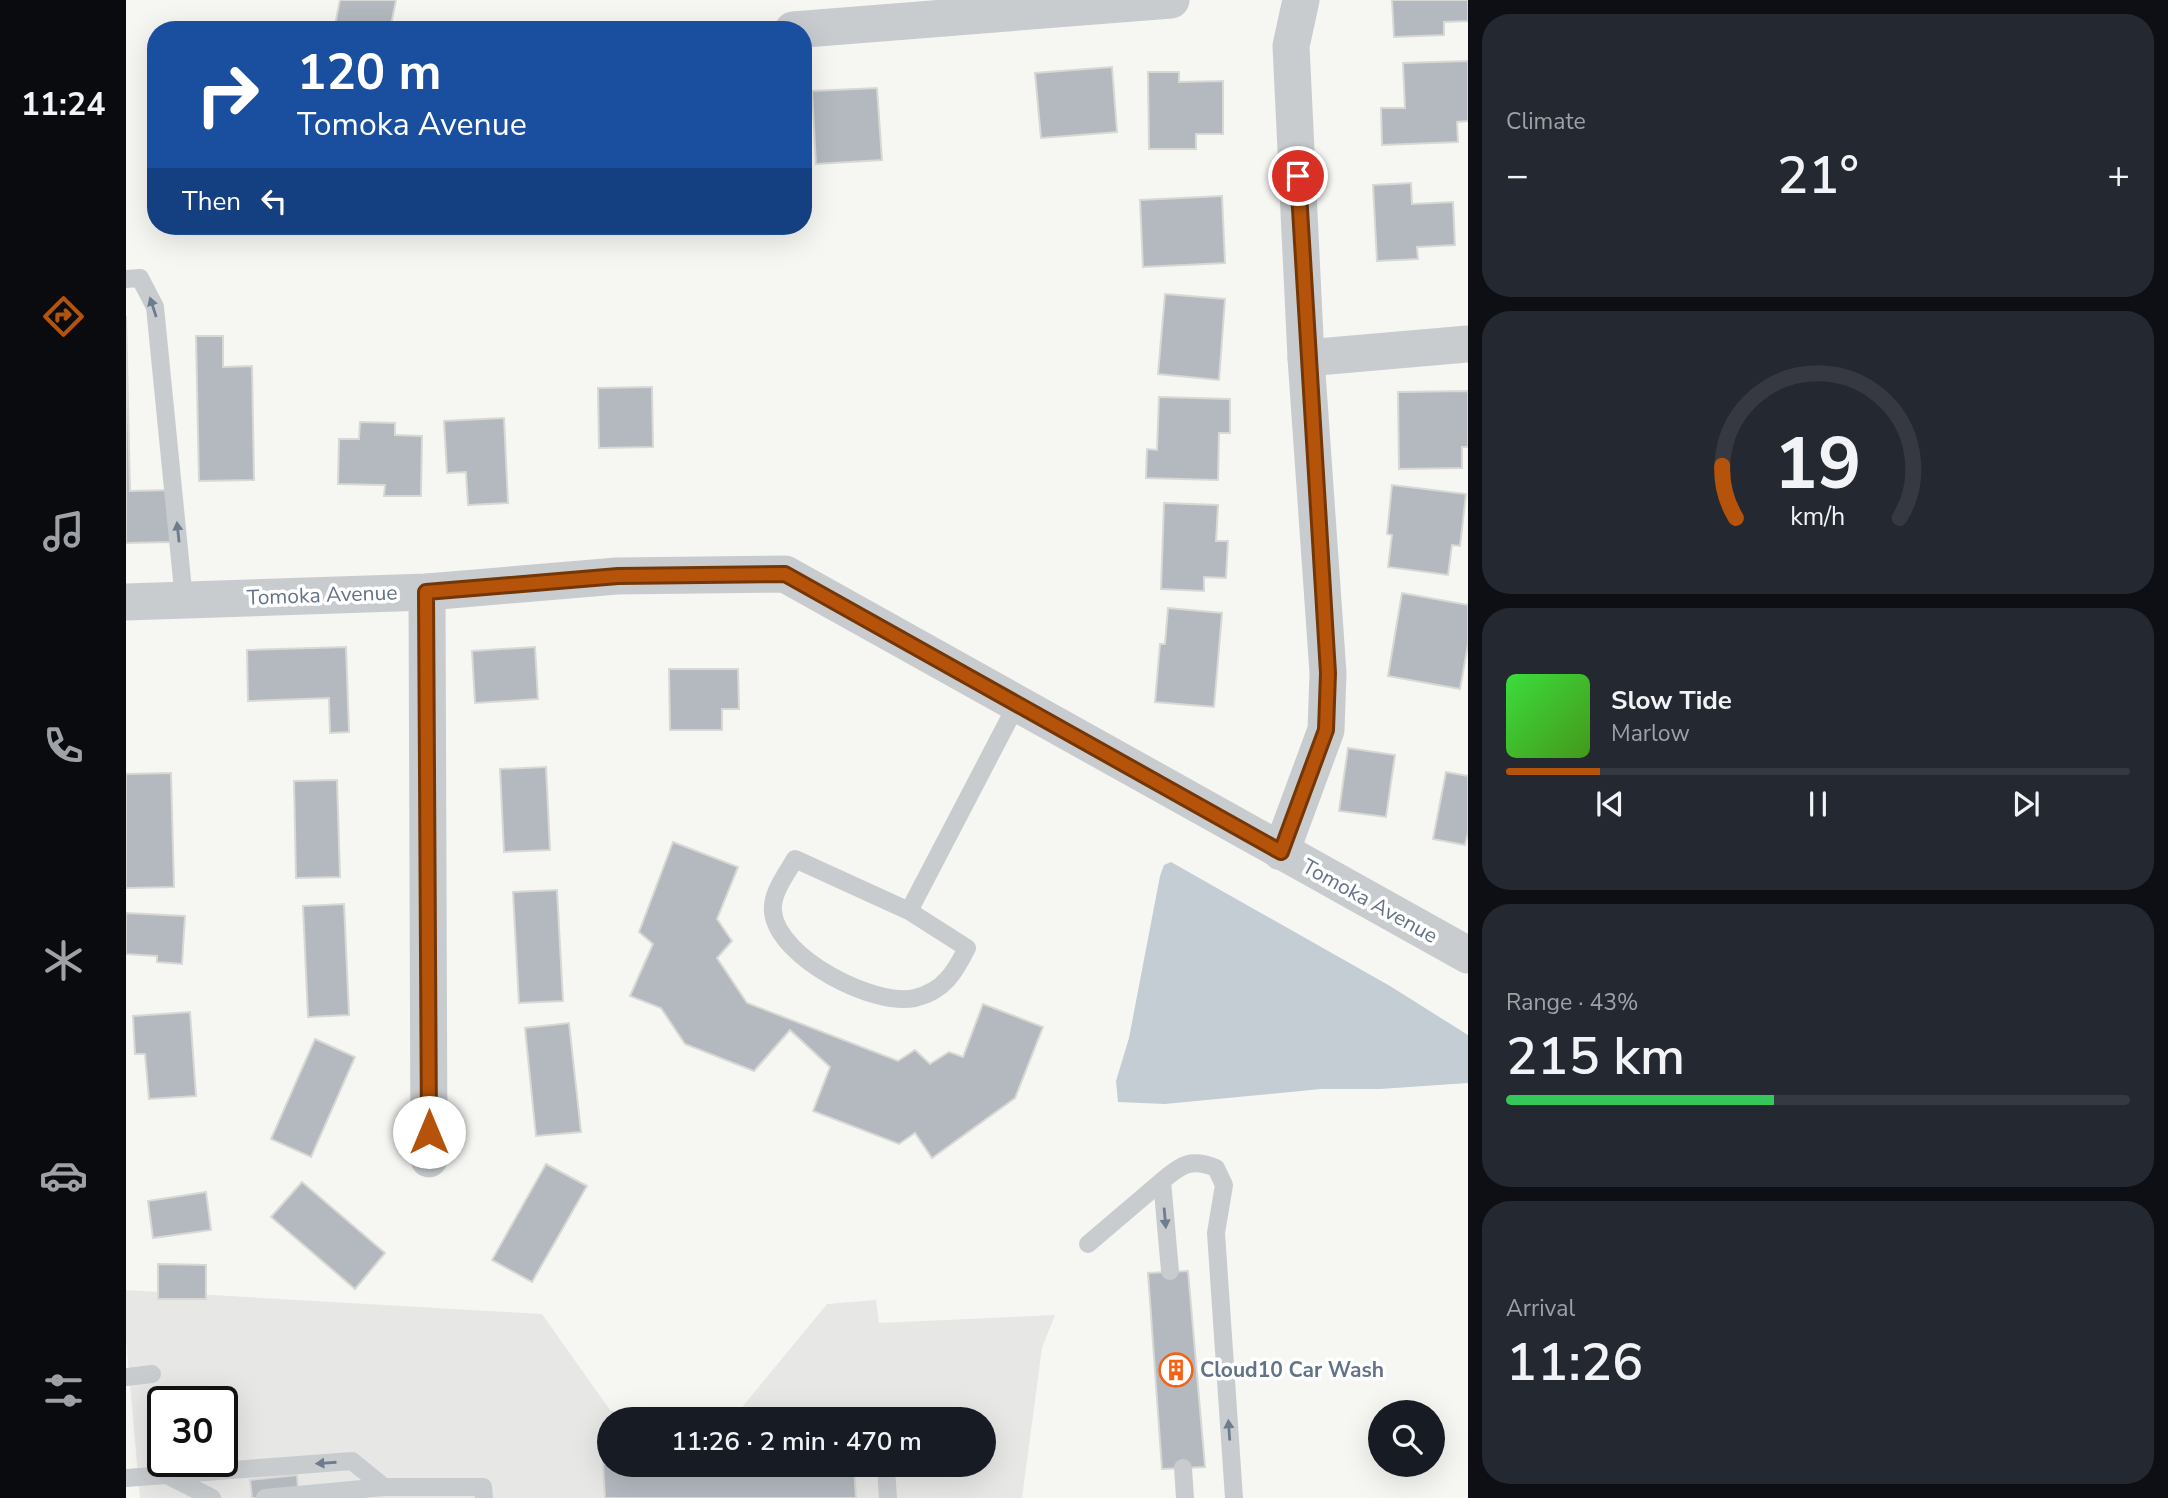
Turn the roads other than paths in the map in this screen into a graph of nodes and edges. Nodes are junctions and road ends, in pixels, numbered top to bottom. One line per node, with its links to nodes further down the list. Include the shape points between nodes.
1 (1171, 0): 3 (street)
2 (1301, 0): 6 (street, via 1291,46)
3 (812, 28)
4 (126, 279): 8 (lane, one-way to 4, via 155,307 140,278)
5 (1468, 344): 6 (street)
6 (1307, 358): 11 (street, via 1328,673 1326,730)
7 (426, 592): 8 (street, Tomoka Avenue); 10 (street, Tomoka Avenue, via 618,576 785,574); 14 (street)
8 (184, 600): 9 (street, Tomoka Avenue)
9 (126, 602)
10 (1017, 704): 11 (street, Tomoka Avenue); 12 (lane)
11 (1281, 852): 13 (street, Tomoka Avenue)
12 (909, 911): 12 (lane, via 967,948 953,976 938,989 915,998 881,998 799,956 779,931 773,912 776,892 795,859)
13 (1468, 955)
14 (429, 1159)
15 (1162, 1181): 16 (lane); 17 (lane, one-way to 17); 32 (lane, one-way to 15, via 1216,1233 1224,1185 1216,1168 1198,1161 1177,1168)
16 (1088, 1244)
17 (1170, 1271)
18 (152, 1374): 19 (lane)
19 (126, 1377)
20 (238, 1468): 26 (lane, one-way to 20, via 352,1461)
21 (1183, 1468): 31 (lane)
22 (147, 1475): 25 (lane)
23 (171, 1477): 28 (lane)
24 (887, 1477): 30 (lane)
25 (126, 1478)
26 (384, 1487): 27 (lane); 29 (lane)
27 (483, 1493)
28 (212, 1498)
29 (265, 1498)
30 (888, 1498)
31 (1185, 1498)
32 (1234, 1498)

